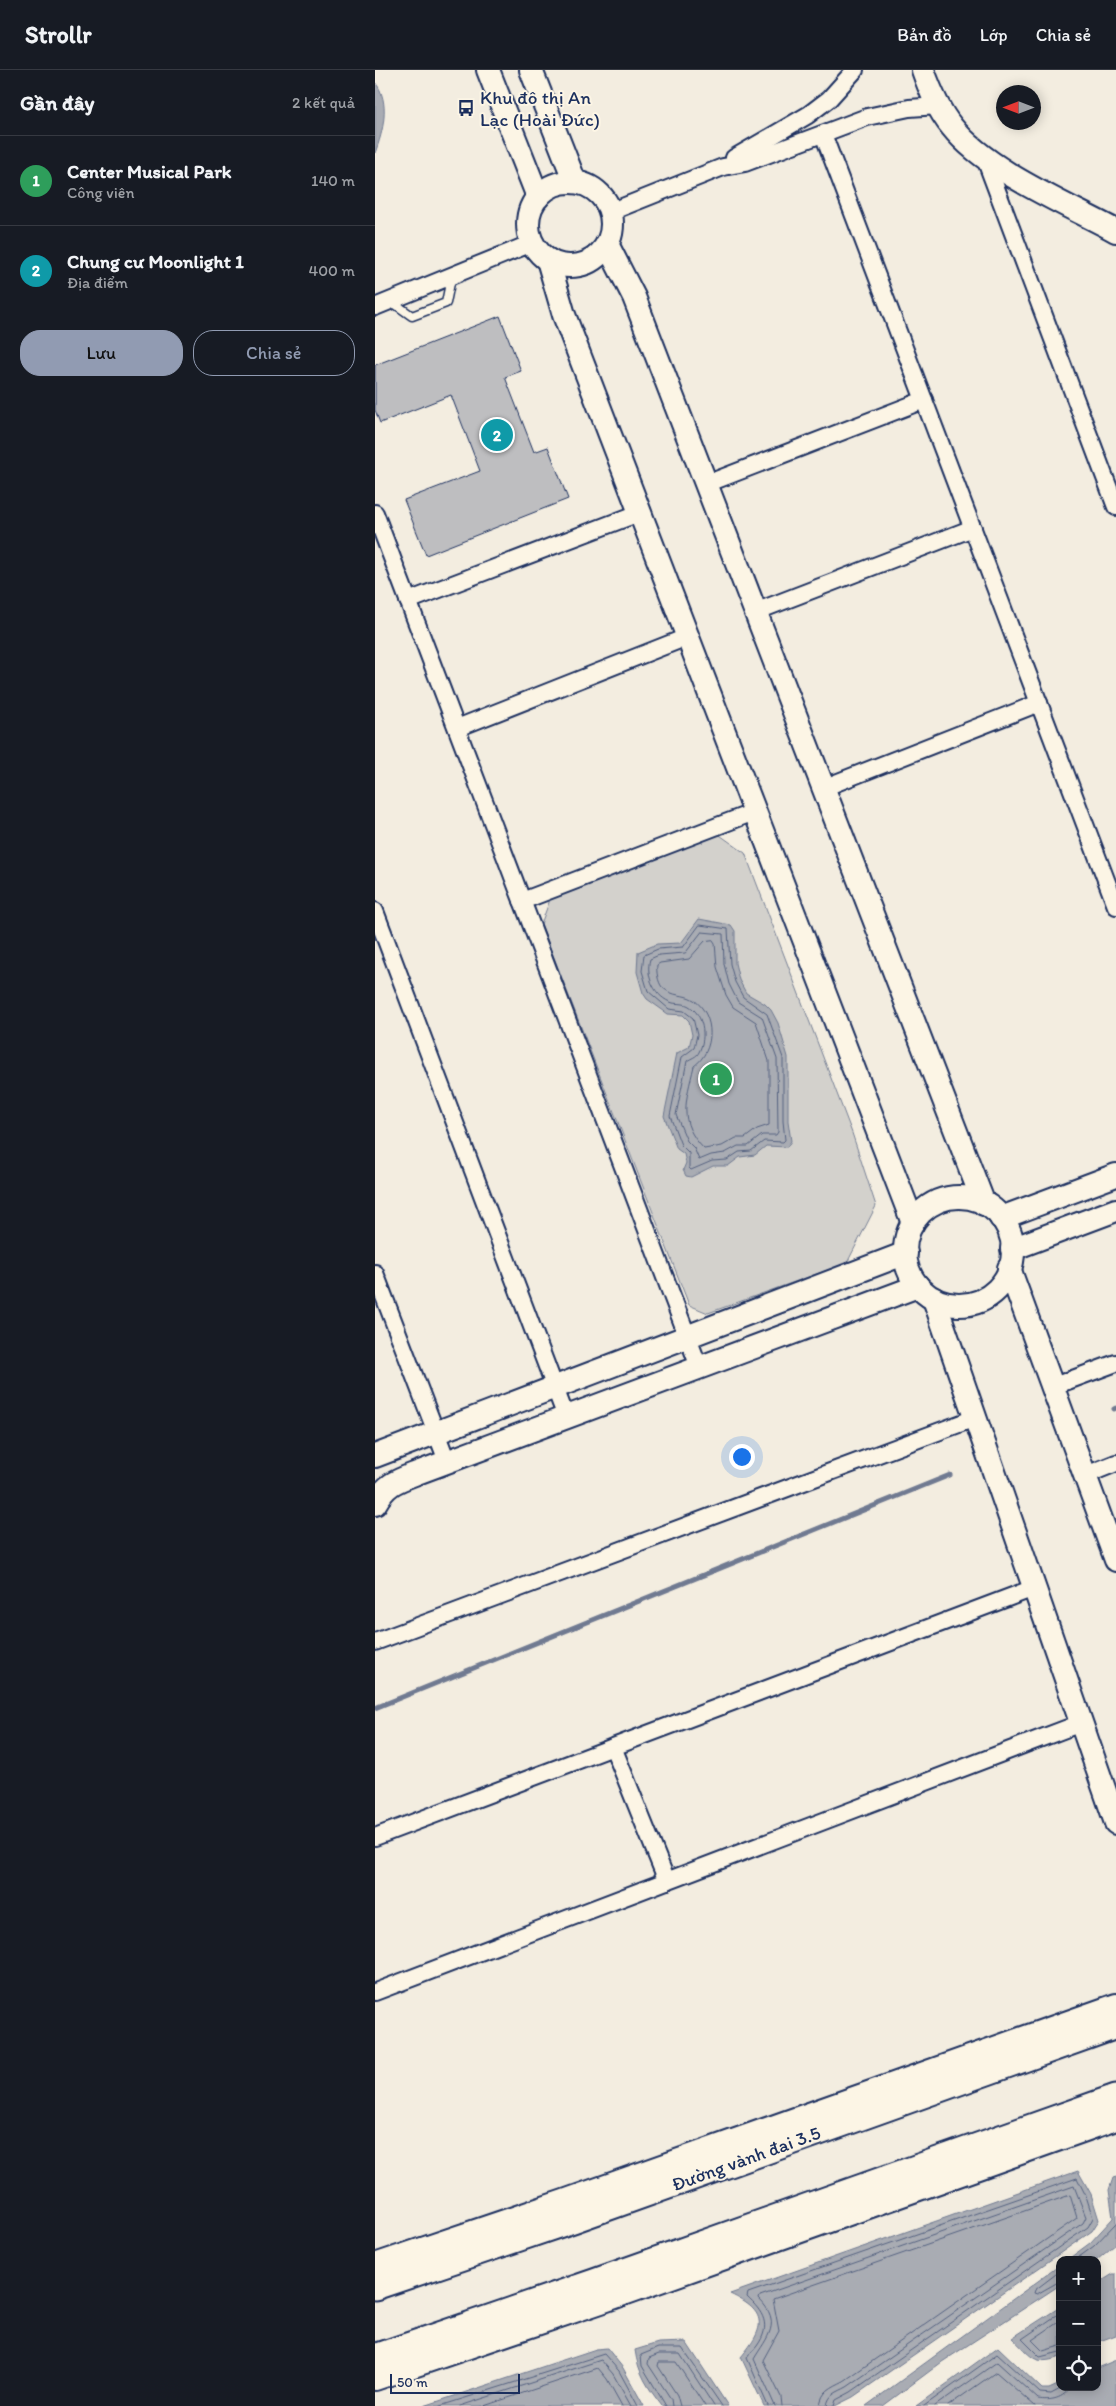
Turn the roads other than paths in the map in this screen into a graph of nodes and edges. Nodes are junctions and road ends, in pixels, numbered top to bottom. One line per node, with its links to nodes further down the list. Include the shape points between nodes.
1 (488, 70): 10 (street)
2 (531, 70): 9 (street)
3 (855, 70): 8 (street, via 829,99 808,115)
4 (923, 70): 5 (street)
5 (938, 106): 6 (street, via 887,112); 7 (street, via 952,127)
6 (823, 134): 8 (street, via 745,163); 19 (street)
7 (984, 156): 12 (street); 21 (street)
8 (723, 167): 11 (street)
9 (575, 182): 10 (street, via 561,182); 11 (street, via 599,194)
10 (538, 197): 13 (street, via 530,209 528,224)
11 (609, 212): 14 (street, via 611,231)
12 (1116, 231)
13 (532, 243): 15 (street); 16 (street)
14 (607, 244): 15 (street, via 588,263 561,266); 20 (street, via 634,297)
15 (548, 260): 23 (street, via 563,315)
16 (451, 278): 17 (street); 17 (lane, via 446,303 412,316)
17 (391, 301): 18 (street)
18 (375, 307)
19 (924, 400): 20 (street); 24 (street)
20 (706, 484): 26 (street)
21 (1116, 507)
22 (375, 513): 25 (street)
23 (639, 513): 25 (street); 27 (street)
24 (973, 528): 26 (street); 28 (street)
25 (409, 601): 29 (street)
26 (755, 612): 30 (street)
27 (687, 637): 29 (street); 31 (street)
28 (1039, 703): 30 (street); 33 (street)
29 (457, 728): 32 (street)
30 (823, 788): 36 (street)
31 (754, 812): 32 (street); 39 (street)
32 (523, 901): 44 (street)
33 (1116, 906)
34 (375, 911): 48 (street)
35 (1116, 1175): 38 (street)
36 (984, 1204): 38 (street); 39 (street, via 975,1199 957,1197 939,1201 924,1210)
37 (1116, 1210): 41 (street)
38 (1001, 1218): 41 (street, via 1011,1238)
39 (913, 1223): 40 (street, via 906,1240)
40 (906, 1253): 43 (street, via 910,1274); 44 (street)
41 (1011, 1258): 43 (street, via 1008,1274 997,1289 983,1299 967,1305 950,1304); 47 (street)
42 (375, 1273): 51 (street)
43 (926, 1292): 46 (street); 50 (street)
44 (687, 1337): 46 (street); 48 (street)
45 (1116, 1362): 47 (street)
46 (699, 1367): 49 (street)
47 (1054, 1386): 55 (street)
48 (555, 1388): 49 (street); 51 (street)
49 (566, 1417): 53 (street)
50 (975, 1418): 58 (street); 59 (street)
51 (436, 1434): 52 (street); 53 (street)
52 (375, 1456)
53 (447, 1461): 56 (street, via 390,1484)
54 (1116, 1463): 55 (street)
55 (1086, 1475): 57 (street)
56 (375, 1504)
57 (1116, 1560)
58 (1034, 1588): 60 (street); 61 (street)
59 (375, 1642)
60 (1081, 1723): 62 (street); 64 (street)
61 (613, 1747): 63 (street); 64 (street)
62 (1116, 1823)
63 (375, 1837)
64 (667, 1881): 65 (street)
65 (375, 1992)
66 (1116, 2005): 70 (street, Đường vành đai 3.5)
67 (1116, 2026): 71 (main road, Đường vành đai 3.5, via 573,2220)
68 (1116, 2097): 72 (main road)
69 (1116, 2119): 73 (street)
70 (375, 2265)
71 (375, 2287)
72 (375, 2357)
73 (375, 2379)

